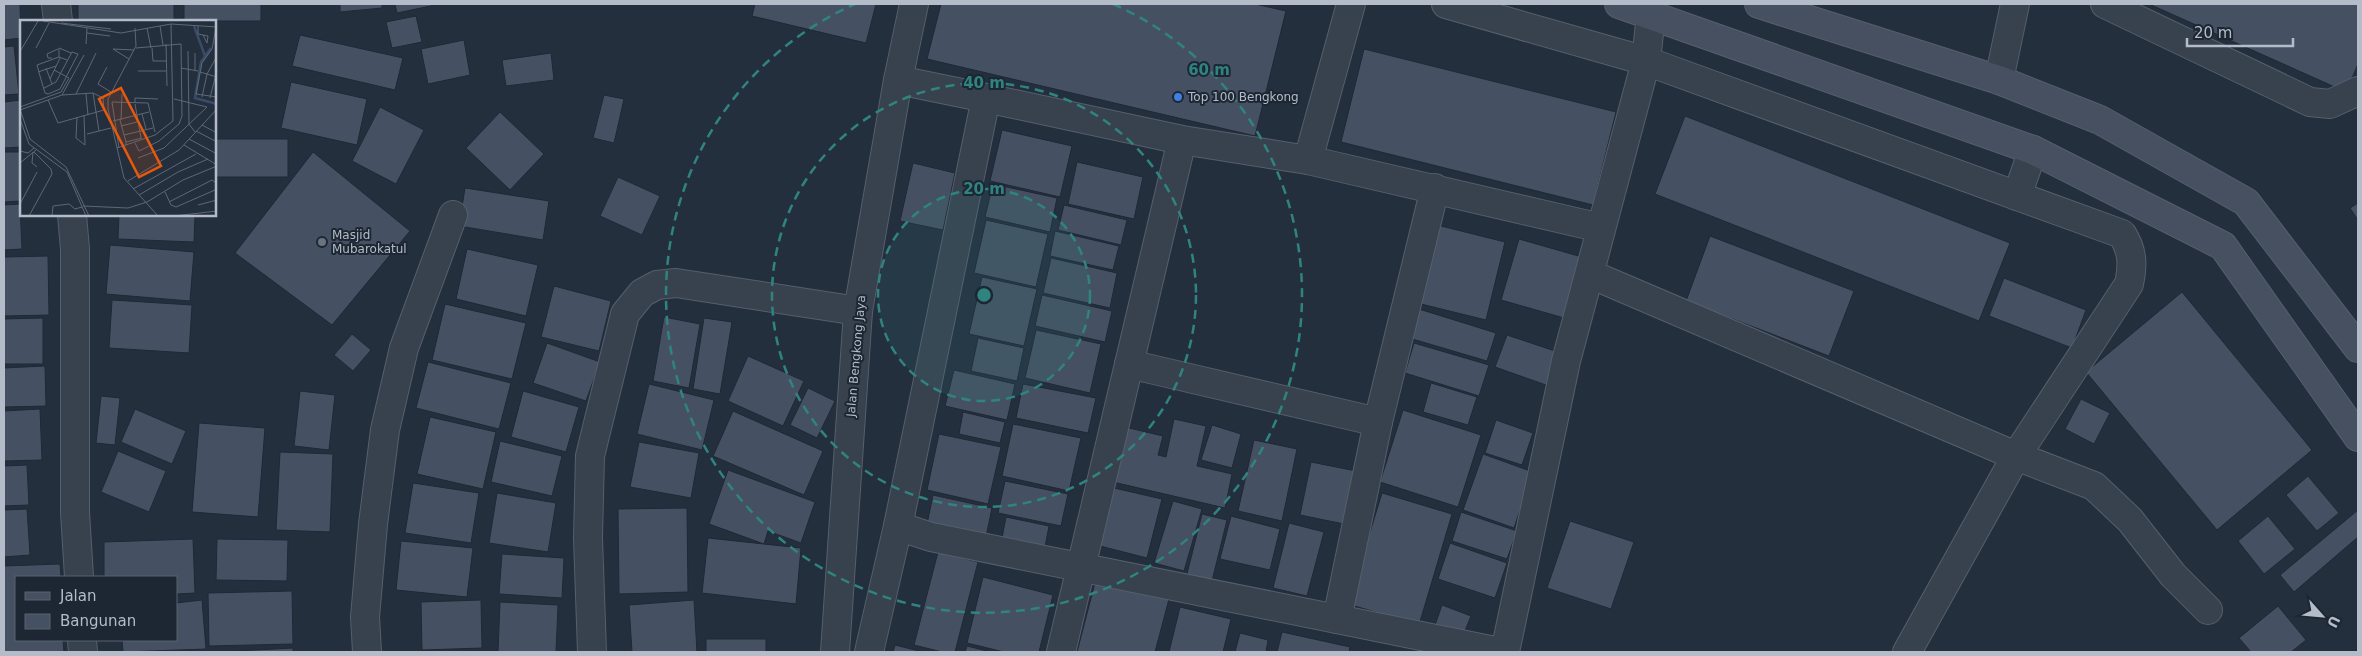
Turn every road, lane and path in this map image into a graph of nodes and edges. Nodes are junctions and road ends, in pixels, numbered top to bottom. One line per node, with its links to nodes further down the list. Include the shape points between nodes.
1 (56, 4): 10 (street)
2 (914, 4): 12 (street, Jalan Bengkong Jaya)
3 (1350, 4): 18 (street)
4 (1446, 4): 11 (street)
5 (1619, 4): 9 (main road)
6 (1759, 4): 13 (main road)
7 (2014, 4): 13 (street)
8 (2105, 4): 14 (street, via 2310,102 2330,104)
9 (1651, 14): 11 (street); 17 (main road)
10 (58, 20)
11 (1646, 61): 20 (street); 23 (street)
12 (898, 80): 15 (street); 25 (street, Jalan Bengkong Jaya)
13 (1999, 80): 26 (main road, via 2100,120 2246,202)
14 (2358, 91)
15 (986, 98): 16 (street); 31 (street)
16 (1182, 140): 18 (street); 27 (street)
17 (2033, 150): 20 (street); 29 (main road, via 2223,246)
18 (1308, 160): 19 (street)
19 (1435, 188): 23 (street); 28 (street)
20 (2017, 196): 30 (street, via 2122,234 2133,264 2129,284)
21 (453, 215): 36 (street, via 404,348 385,430 372,524 365,617)
22 (72, 216): 33 (street, via 75,249 75,512)
23 (1601, 228): 24 (street)
24 (1590, 274): 30 (street); 42 (street, via 1566,361)
25 (858, 312): 37 (street, via 676,283 642,293 625,314 590,456 588,538); 38 (street, Jalan Bengkong Jaya)
26 (2358, 348)
27 (1129, 364): 28 (street); 32 (street)
28 (1378, 422): 35 (street)
29 (2358, 437)
30 (2016, 456): 34 (street, via 2094,486 2130,520 2173,575); 43 (street)
31 (898, 526): 32 (street, via 932,537); 39 (street)
32 (1081, 568): 35 (street); 40 (street)
33 (79, 576)
34 (2208, 610)
35 (1337, 619): 41 (street)
36 (367, 652)
37 (592, 652)
38 (835, 652)
39 (869, 652)
40 (1061, 652)
41 (1500, 652)
42 (1505, 652)
43 (1907, 652)

